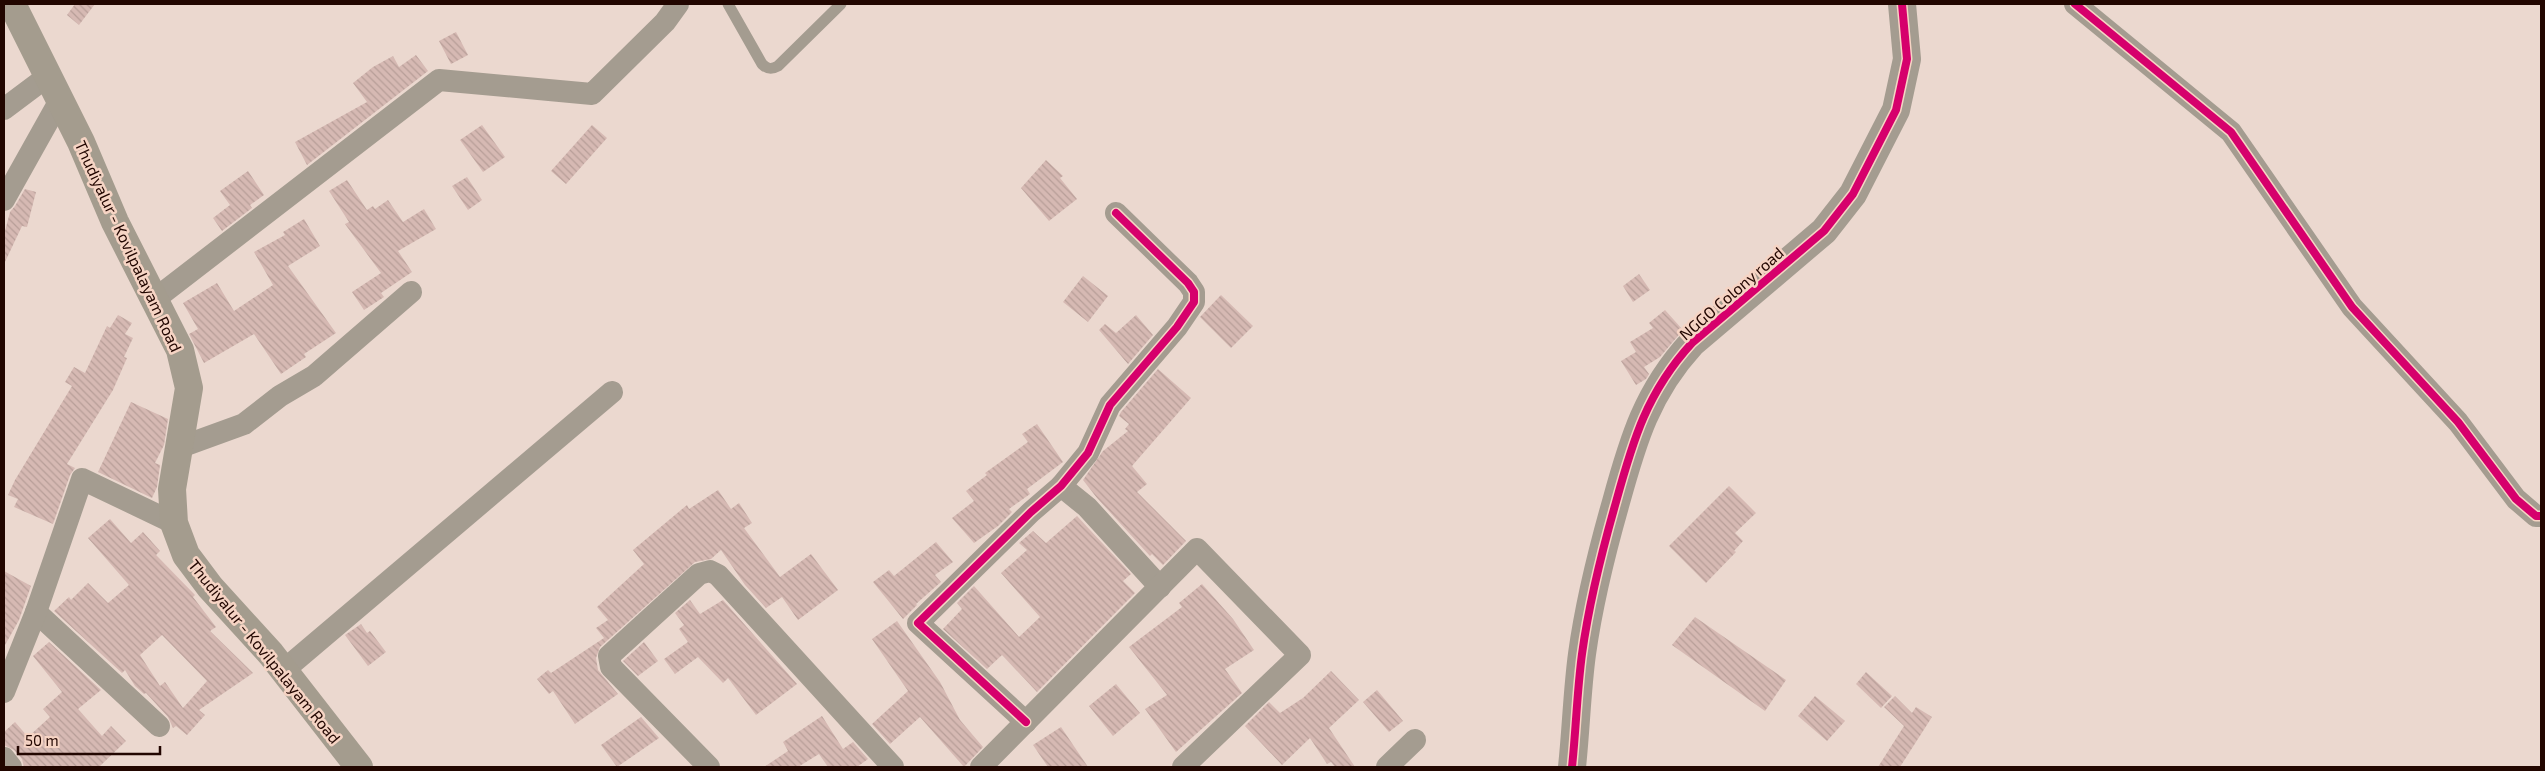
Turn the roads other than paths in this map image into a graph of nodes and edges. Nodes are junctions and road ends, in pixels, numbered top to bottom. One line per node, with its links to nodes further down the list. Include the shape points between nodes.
1 (12, 4): 7 (main road, Thudiyalur - Kovilpalayam Road)
2 (678, 4): 12 (street, via 665,22 592,94 439,80)
3 (728, 4): 4 (lane, via 762,64 772,69)
4 (841, 4)
5 (1902, 4): 33 (street, NGGO Colony road, via 1907,59 1896,110 1853,194 1824,231 1679,357 1655,393 1633,438 1604,543 1582,653)
6 (2075, 4): 16 (street, via 2231,132 2352,307 2463,428 2516,499 2536,516)
7 (54, 88): 8 (street); 9 (street); 12 (main road, Thudiyalur - Kovilpalayam Road, via 115,222)
8 (4, 109)
9 (4, 200)
10 (1116, 213): 15 (street, via 1188,282 1194,292 1194,302 1177,327 1110,405 1088,452)
11 (411, 292): 14 (street, via 314,376 280,396 244,424)
12 (155, 299): 14 (main road, Thudiyalur - Kovilpalayam Road, via 180,350 189,388)
13 (612, 392): 20 (street)
14 (178, 448): 17 (main road, Thudiyalur - Kovilpalayam Road, via 172,489)
15 (1062, 486): 18 (street, via 1087,508); 22 (street, via 1031,512 918,623)
16 (2541, 516)
17 (174, 523): 19 (street, via 82,479); 20 (main road, Thudiyalur - Kovilpalayam Road, via 186,555)
18 (1160, 587): 22 (street); 31 (street, via 1197,549 1300,655)
19 (36, 612): 21 (street); 23 (street)
20 (284, 670): 27 (main road, Thudiyalur - Kovilpalayam Road)
21 (4, 692)
22 (1026, 722): 30 (street)
23 (159, 726)
24 (1415, 740): 32 (street)
25 (4, 758): 26 (street)
26 (11, 767)
27 (359, 767)
28 (709, 767): 29 (street, via 609,662 610,656 699,574 710,571 718,575)
29 (893, 767)
30 (981, 767)
31 (1183, 767)
32 (1387, 767)
33 (1572, 767)

